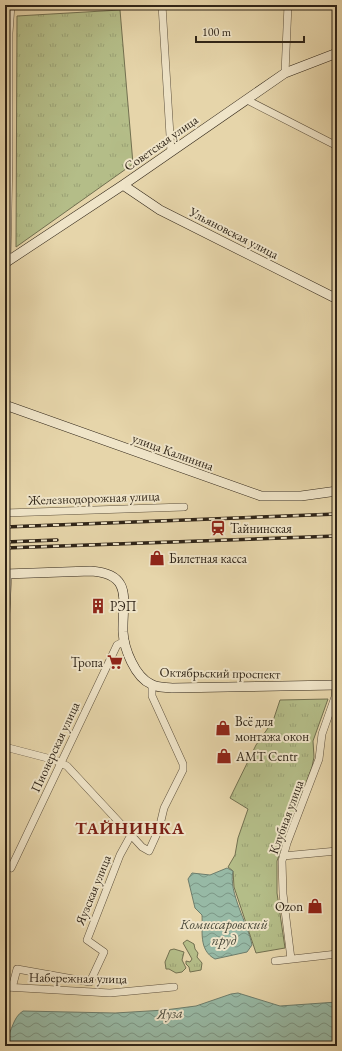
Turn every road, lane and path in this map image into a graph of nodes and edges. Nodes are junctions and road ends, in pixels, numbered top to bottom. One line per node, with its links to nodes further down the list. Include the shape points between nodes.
1 (11, 5): 10 (street)
2 (162, 5): 8 (street)
3 (288, 5): 5 (street)
4 (337, 53): 5 (street, Советская улица)
5 (285, 73): 6 (street, Советская улица)
6 (248, 100): 7 (street); 8 (street, Советская улица)
7 (337, 146)
8 (171, 152): 9 (street, Советская улица)
9 (123, 185): 10 (street, Советская улица); 11 (street, Ульяновская улица, via 160,210)
10 (6, 263)
11 (337, 299)
12 (5, 405): 13 (street, улица Калинина, via 261,496 301,496)
13 (337, 491)
14 (184, 507): 15 (street, Железнодорожная улица)
15 (5, 513)
16 (6, 574): 17 (street); 18 (street, Октябрьский проспект, via 91,572 104,573 114,578 124,591)
17 (5, 634)
18 (125, 641): 19 (street, Октябрьский проспект, via 139,674); 22 (street, Пионерская улица, via 117,645)
19 (152, 685): 20 (street, Октябрьский проспект, via 164,688 194,688); 23 (street, via 152,696 183,767 164,808 159,830 149,851)
20 (337, 685): 25 (street, Клубная улица, via 322,734 319,759)
21 (5, 747): 22 (street)
22 (61, 763): 23 (street, via 72,769); 26 (street, Пионерская улица)
23 (131, 835): 31 (street, Яузская улица, via 120,855 86,940 104,952 90,982 17,969)
24 (337, 851): 25 (street)
25 (283, 856): 28 (street, Клубная улица, via 281,869)
26 (10, 868)
27 (337, 954): 28 (street)
28 (291, 959): 29 (street)
29 (275, 961)
30 (174, 987): 31 (street, Набережная улица, via 110,993)
31 (9, 988)

